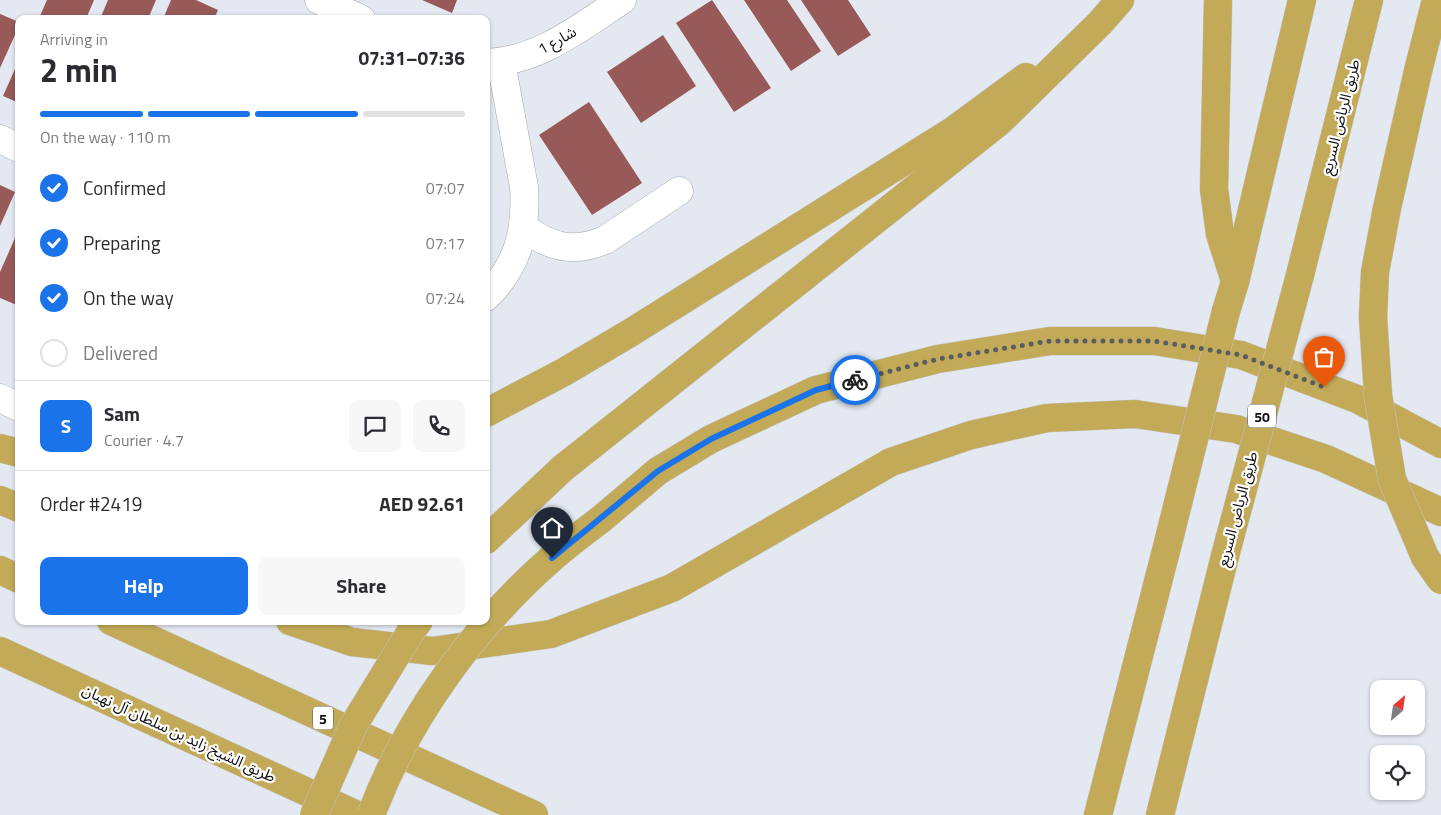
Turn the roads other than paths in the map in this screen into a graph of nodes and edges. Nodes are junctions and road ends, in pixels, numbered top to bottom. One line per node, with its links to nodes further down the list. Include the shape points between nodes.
1 (314, 0): 9 (street)
2 (319, 0): 10 (street)
3 (622, 0): 12 (street, شارع 1, via 542,50 522,58)
4 (1120, 0): 11 (highway)
5 (1218, 0): 17 (highway, via 1214,190 1220,234)
6 (1302, 0): 17 (highway)
7 (1369, 0): 43 (highway, طريق الرياض السريع / 50, bridge)
8 (1436, 0): 31 (highway, bridge, via 1387,208 1375,272 1373,316 1378,395 1392,479 1425,557)
9 (307, 15)
10 (352, 15)
11 (1100, 23): 21 (highway, via 937,140 630,333); 28 (highway, via 999,122 563,468)
12 (494, 62): 16 (street, via 524,187)
13 (0, 139): 14 (street)
14 (15, 146)
15 (679, 190): 16 (street, via 591,246 562,247 548,243)
16 (524, 227): 18 (street, via 518,250 507,272)
17 (1235, 282): 42 (highway, bridge)
18 (490, 292)
19 (0, 398): 20 (street)
20 (15, 405)
21 (490, 411)
22 (1441, 444): 32 (highway, bridge, via 1358,399 1241,355 1154,341 1050,341 938,359 816,390 704,444 658,471 546,564)
23 (0, 448): 24 (highway)
24 (15, 451)
25 (0, 500): 26 (highway)
26 (15, 506)
27 (1441, 512): 34 (highway, via 1326,459 1236,429 1135,414 1047,418 971,435 891,462 672,588 551,634 432,651 352,642)
28 (490, 536)
29 (0, 570): 30 (highway)
30 (15, 577)
31 (1441, 580)
32 (490, 621)
33 (120, 625): 41 (highway, 5)
34 (302, 625)
35 (416, 625): 38 (highway, bridge, via 353,726)
36 (487, 625): 40 (highway, bridge, via 432,697 401,750)
37 (0, 652): 39 (highway, طريق الشيخ زايد بن سلطان آل نهيان)
38 (314, 815)
39 (358, 815)
40 (372, 815)
41 (534, 815)
42 (1098, 815)
43 (1160, 815)

